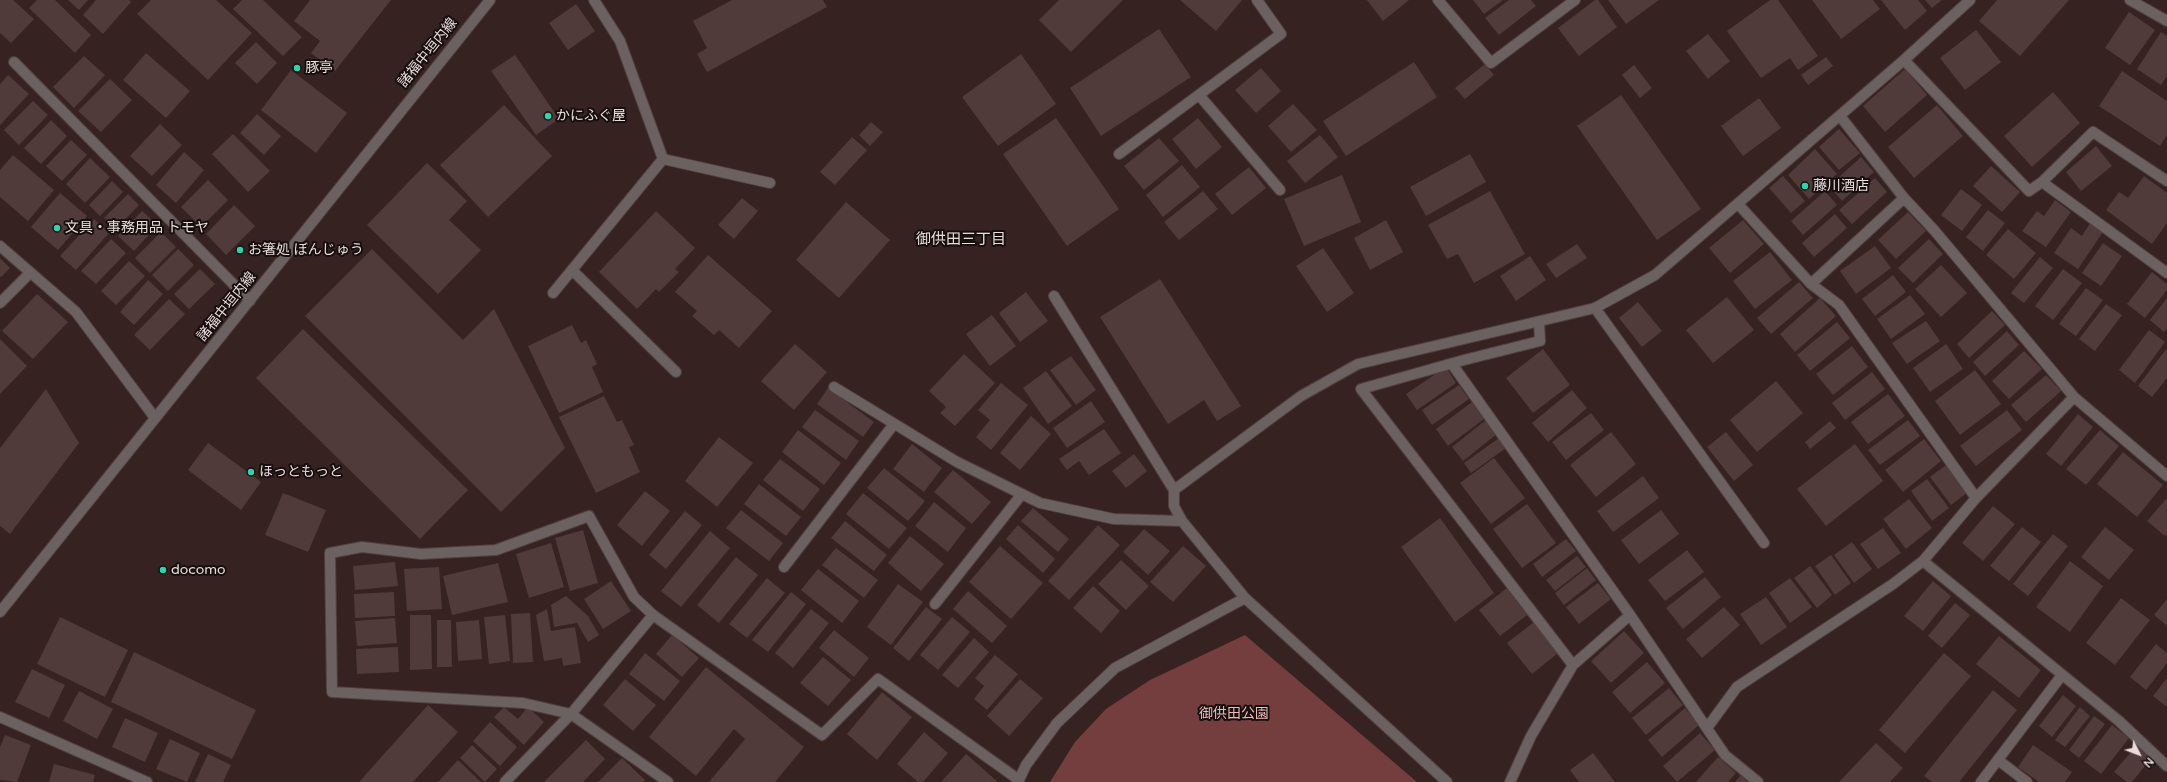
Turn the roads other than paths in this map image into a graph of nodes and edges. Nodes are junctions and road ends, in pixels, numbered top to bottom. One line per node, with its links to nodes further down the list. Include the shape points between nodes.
1 (490, 0): 28 (street, 諸福中垣内線)
2 (594, 0): 14 (street, via 620,41)
3 (1257, 0): 11 (street, via 1281,34)
4 (1438, 0): 5 (street, via 1491,62)
5 (1575, 0)
6 (1970, 0): 9 (street)
7 (2130, 0): 8 (street)
8 (2167, 21)
9 (1904, 60): 12 (street); 16 (street, via 2029,191)
10 (14, 62): 28 (street)
11 (1199, 95): 13 (street); 18 (street)
12 (1840, 116): 19 (street); 20 (street)
13 (1119, 154)
14 (662, 159): 17 (street); 22 (street)
15 (2167, 181): 16 (street, via 2093,132)
16 (2042, 182): 24 (street)
17 (770, 183)
18 (1280, 190)
19 (1904, 198): 25 (street); 35 (street, via 1934,230)
20 (1738, 204): 25 (street); 30 (street, via 1655,275)
21 (0, 246): 23 (street)
22 (572, 270): 26 (street); 33 (street)
23 (30, 272): 29 (street); 36 (street, via 76,312)
24 (2167, 273)
25 (1811, 284): 41 (street, via 1839,305)
26 (553, 293)
27 (1054, 296): 39 (street)
28 (250, 301): 36 (street, 諸福中垣内線)
29 (0, 303)
30 (1595, 308): 31 (street); 43 (street)
31 (1539, 322): 32 (street, via 1540,342); 39 (street, via 1358,364 1301,396)
32 (1452, 364): 50 (street); 51 (street, via 1361,389)
33 (676, 372)
34 (834, 387): 37 (street)
35 (2074, 397): 38 (street); 41 (street)
36 (154, 418): 48 (street, 諸福中垣内線)
37 (894, 424): 40 (street, via 957,462); 45 (street)
38 (2167, 476)
39 (1174, 490): 42 (street, via 1174,506)
40 (1022, 494): 42 (street, via 1040,502 1114,519); 47 (street)
41 (1976, 498): 44 (street)
42 (1182, 521): 46 (street)
43 (1764, 543)
44 (1923, 561): 52 (street); 55 (street, via 1893,584 1737,687)
45 (784, 567)
46 (1245, 598): 58 (street, via 1115,668 1057,723 1026,765); 62 (street)
47 (935, 604)
48 (0, 612)
49 (653, 615): 53 (street); 53 (street, via 634,597 589,516 496,550 421,554 362,547 330,553 332,692 523,703); 58 (street, via 822,735 878,679)
50 (1630, 615): 51 (street); 55 (street)
51 (1573, 665): 63 (street, via 1531,736)
52 (2062, 675): 56 (street); 57 (street, via 2119,721)
53 (571, 714): 60 (street); 61 (street)
54 (0, 716): 59 (street)
55 (1707, 728): 64 (street, via 1725,755)
56 (1998, 760): 65 (street); 66 (street)
57 (2167, 766)
58 (1018, 781)
59 (147, 782)
60 (505, 782)
61 (668, 782)
62 (1447, 782)
63 (1510, 782)
64 (1758, 782)
65 (1981, 782)
66 (2027, 782)

